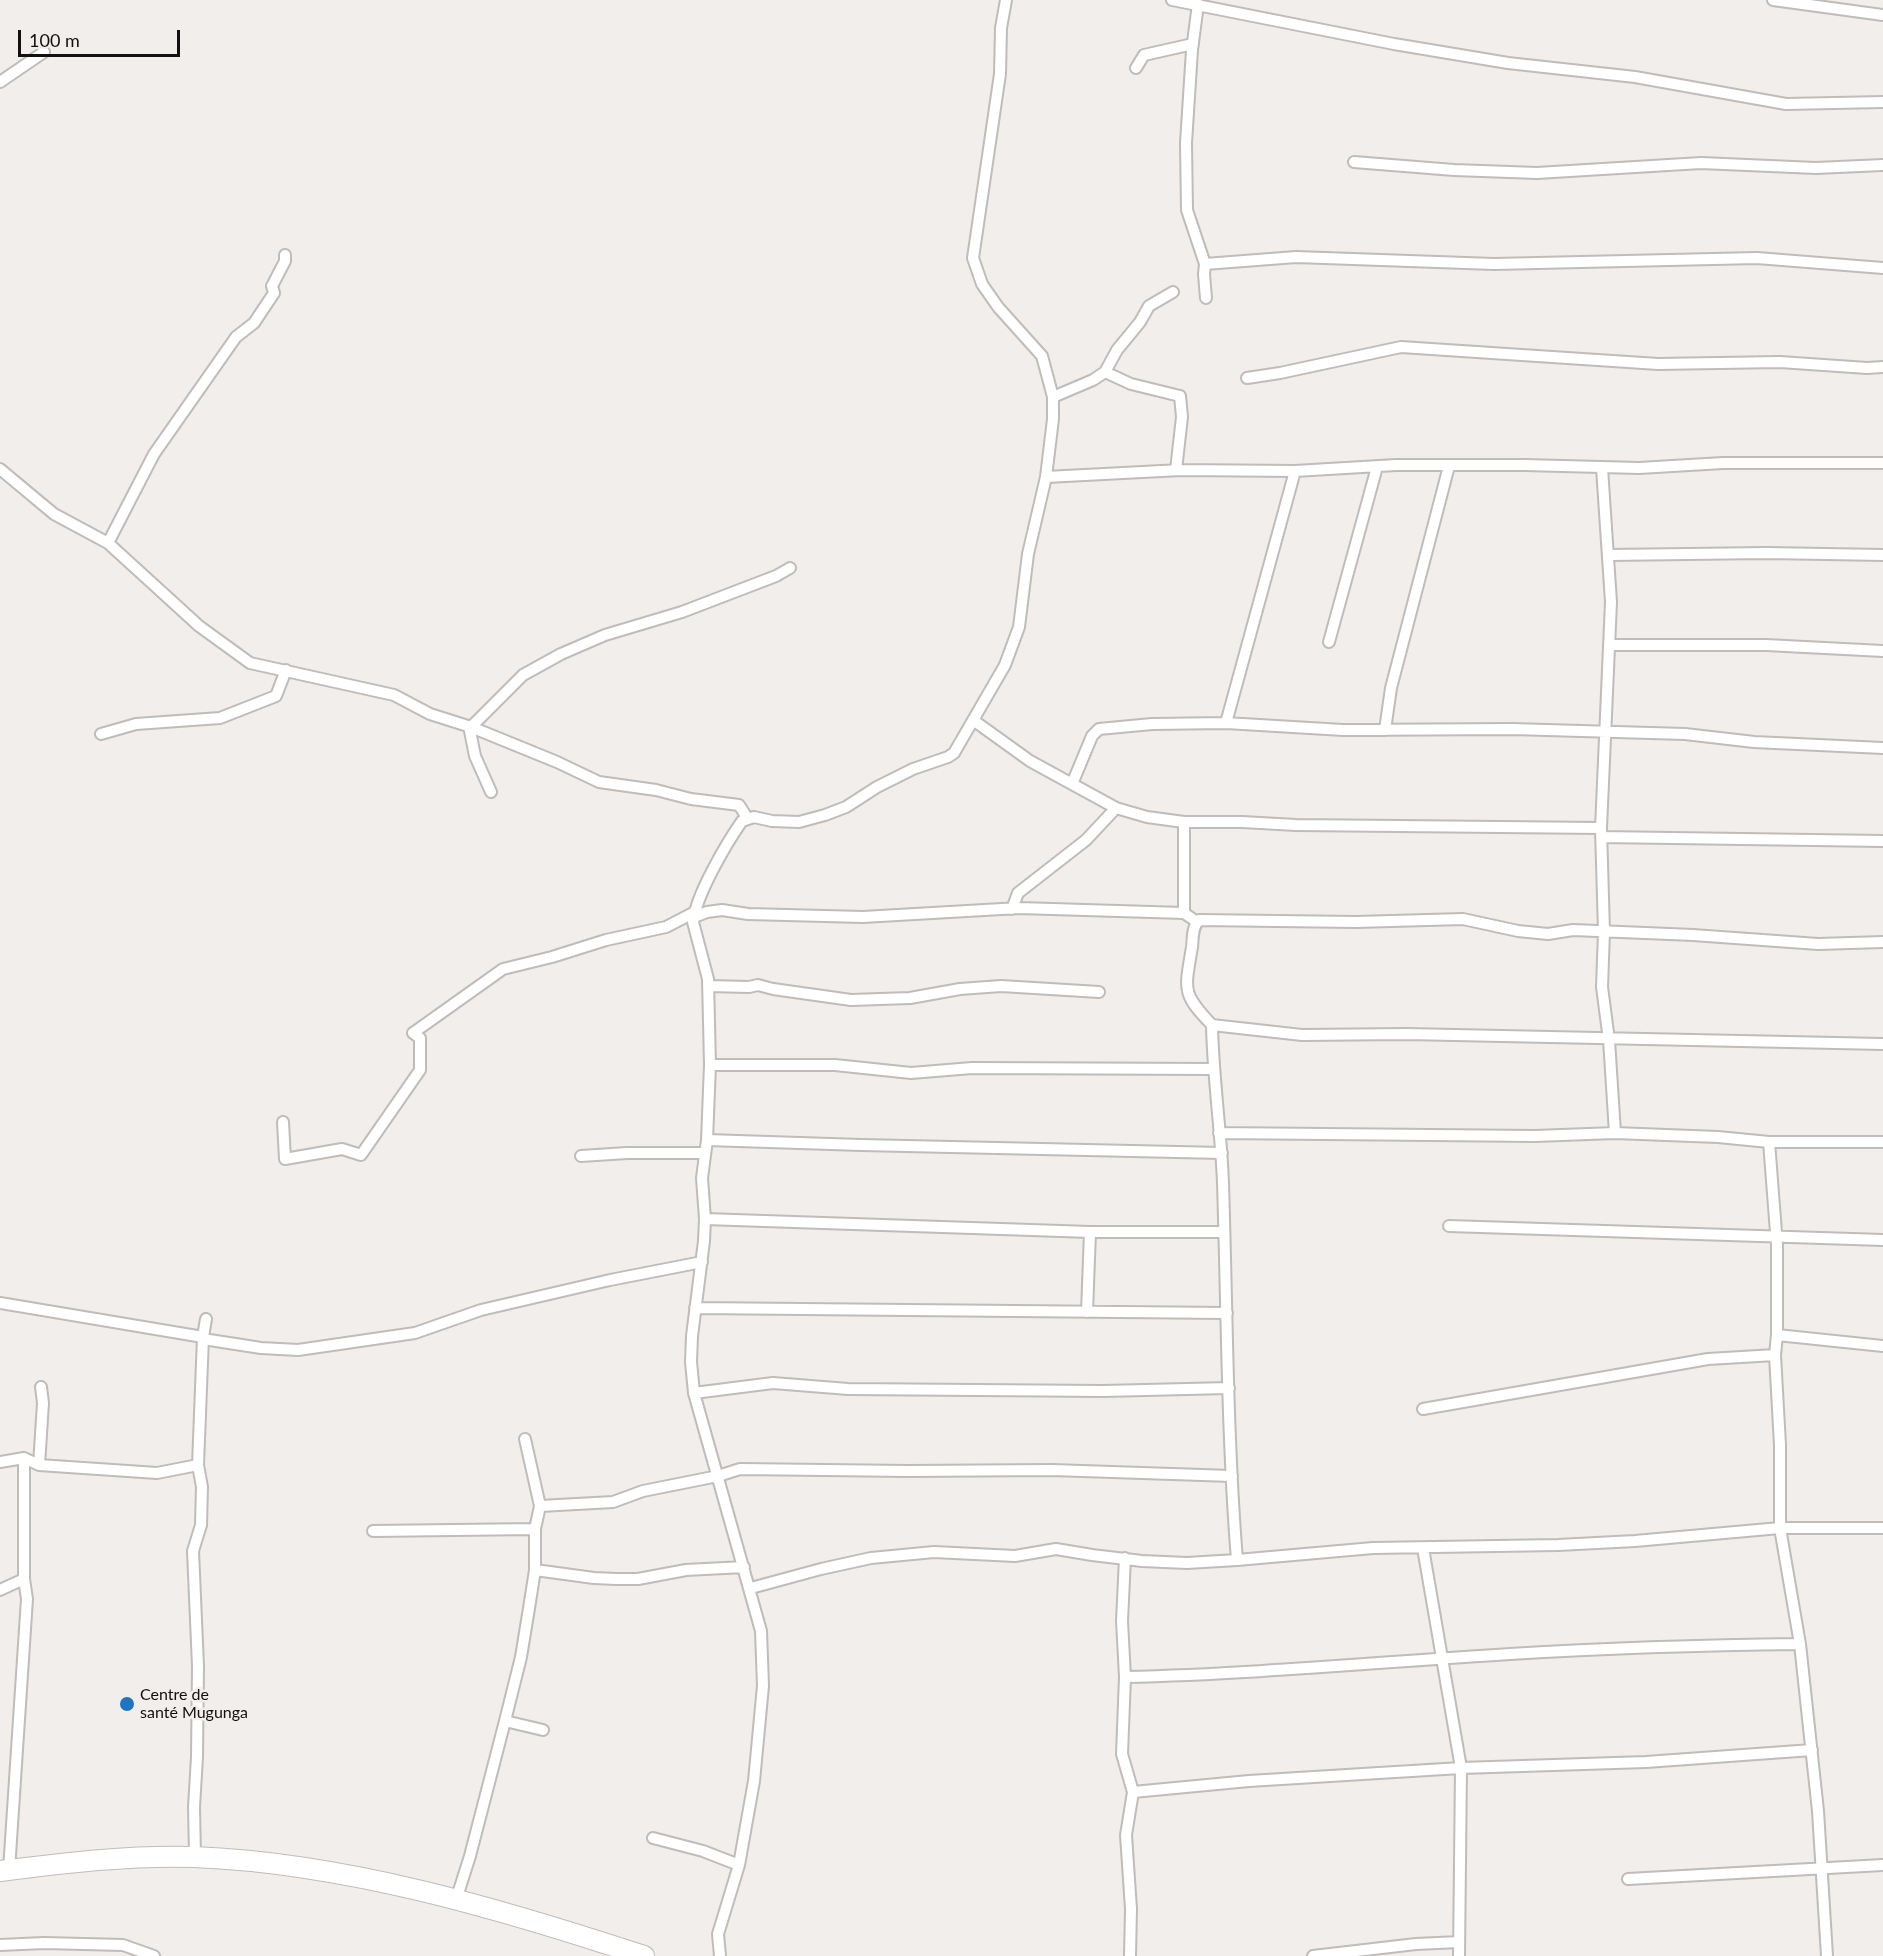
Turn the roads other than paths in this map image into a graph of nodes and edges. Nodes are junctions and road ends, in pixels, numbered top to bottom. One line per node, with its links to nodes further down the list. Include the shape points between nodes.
1 (1006, 0): 21 (street, via 1000,74 973,258 982,284 1042,356)
2 (1172, 0): 4 (street)
3 (1773, 0): 5 (street)
4 (1198, 4): 6 (street); 10 (street, via 1405,46 1508,63 1635,77 1786,104)
5 (1883, 15)
6 (1193, 44): 8 (street, via 1144,55); 14 (street, via 1186,143 1187,210)
7 (44, 52): 9 (street)
8 (1136, 68)
9 (0, 82)
10 (1883, 102)
11 (1354, 162): 12 (street, via 1537,173 1701,163 1816,168)
12 (1883, 165)
13 (285, 255): 30 (street, via 272,286 274,293 254,323 236,337 154,454)
14 (1205, 264): 15 (street, via 1296,257 1494,264 1757,258); 17 (street)
15 (1883, 268)
16 (1173, 292): 19 (street, via 1149,306)
17 (1206, 298)
18 (1883, 367): 20 (street, via 1780,362 1658,364 1401,347)
19 (1105, 372): 21 (street); 27 (street, via 1131,384 1180,396 1182,417)
20 (1247, 378)
21 (1053, 397): 29 (street)
22 (1883, 463): 25 (street)
23 (1377, 466): 24 (street); 28 (street); 34 (street)
24 (1449, 466): 25 (street); 41 (street, via 1391,688)
25 (1602, 468): 31 (street)
26 (0, 469): 30 (street, via 54,514)
27 (1176, 470): 28 (street); 29 (street)
28 (1295, 471): 39 (street)
29 (1046, 477): 38 (street, via 1028,554 1019,627 1005,665)
30 (108, 543): 37 (street, via 199,626 250,663)
31 (1609, 555): 32 (street); 35 (street)
32 (1883, 555)
33 (790, 568): 40 (street, via 682,612 561,654 523,675)
34 (1329, 642)
35 (1609, 645): 36 (street, via 1766,645); 42 (street)
36 (1883, 651)
37 (286, 670): 40 (street, via 394,695 430,714); 43 (street, via 276,696 220,718 136,724)
38 (973, 720): 45 (street, via 1030,761); 48 (street, via 954,753 878,786 846,807 799,822)
39 (1226, 723): 41 (street); 45 (street, via 1099,729 1092,736)
40 (470, 727): 46 (street, via 475,756); 48 (street, via 599,782 738,805)
41 (1385, 730): 42 (street)
42 (1605, 733): 44 (street, via 1685,734 1754,742); 50 (street)
43 (101, 734)
44 (1883, 748)
45 (1072, 784): 47 (street)
46 (491, 792)
47 (1116, 808): 49 (street); 52 (street, via 1086,840 1018,893)
48 (748, 819): 54 (street, via 742,821 725,849 697,903)
49 (1184, 822): 50 (street); 53 (street)
50 (1601, 832): 51 (street); 56 (street)
51 (1883, 841)
52 (1012, 909): 53 (street); 54 (street, via 863,917 722,910)
53 (1184, 914): 55 (street)
54 (695, 915): 58 (street, via 693,922); 65 (street, via 666,927 503,969 489,977 413,1033 420,1038 420,1070 361,1155 342,1149 285,1159)
55 (1197, 922): 56 (street, via 1463,919 1548,934 1573,930); 60 (street, via 1186,986 1193,1005)
56 (1604, 932): 57 (street, via 1818,944); 61 (street, via 1602,987)
57 (1883, 942)
58 (708, 986): 59 (street, via 758,985 851,1000 910,998 1001,986); 63 (street)
59 (1099, 992)
60 (1212, 1025): 61 (street, via 1302,1035); 64 (street)
61 (1609, 1040): 62 (street); 67 (street)
62 (1883, 1044)
63 (710, 1065): 64 (street, via 835,1065 911,1073 972,1068); 68 (street)
64 (1213, 1069): 66 (street)
65 (283, 1122)
66 (1219, 1133): 67 (street); 72 (street)
67 (1615, 1133): 69 (street)
68 (707, 1140): 71 (street); 72 (street)
69 (1769, 1142): 70 (street); 78 (street)
70 (1883, 1142)
71 (705, 1153): 73 (street); 74 (street)
72 (1222, 1153): 77 (street)
73 (581, 1156)
74 (705, 1219): 76 (street); 80 (street)
75 (1449, 1226): 78 (street)
76 (1090, 1232): 77 (street); 83 (street)
77 (1224, 1232): 84 (street)
78 (1776, 1235): 79 (street); 86 (street)
79 (1883, 1240)
80 (702, 1262): 82 (street); 87 (street, via 481,1310 414,1333 298,1350)
81 (0, 1303): 87 (street)
82 (695, 1308): 83 (street); 92 (street, via 691,1354)
83 (1087, 1312): 84 (street)
84 (1227, 1313): 91 (street)
85 (206, 1319): 87 (street)
86 (1778, 1335): 88 (street); 89 (street)
87 (203, 1338): 98 (street)
88 (1883, 1346)
89 (1775, 1355): 93 (street, via 1707,1359); 102 (street)
90 (41, 1387): 97 (street)
91 (1229, 1388): 92 (street, via 848,1389 773,1383); 100 (street)
92 (694, 1393): 99 (street)
93 (1423, 1409)
94 (525, 1439): 101 (street)
95 (24, 1458): 96 (street); 97 (street); 111 (street)
96 (0, 1462)
97 (39, 1465): 98 (street, via 158,1473)
98 (198, 1465): 123 (street, via 201,1525 193,1551 198,1666)
99 (718, 1476): 100 (street, via 740,1469 1052,1470); 101 (street, via 643,1491 613,1502); 109 (street)
100 (1232, 1476): 108 (street)
101 (540, 1506): 104 (street)
102 (1780, 1528): 103 (street); 106 (street, via 1635,1541); 114 (street)
103 (1883, 1528)
104 (536, 1529): 105 (street); 110 (street)
105 (374, 1531)
106 (1423, 1548): 108 (street, via 1373,1548); 115 (street)
107 (1125, 1558): 108 (street, via 1187,1563); 112 (street, via 1056,1549 1015,1556 934,1552 871,1558); 116 (street)
108 (1237, 1560)
109 (744, 1567): 110 (street, via 686,1570 638,1579); 112 (street)
110 (535, 1570): 117 (street, via 521,1657)
111 (24, 1579): 113 (street); 126 (street, via 27,1599)
112 (751, 1588): 124 (street, via 762,1631 763,1686 754,1781)
113 (0, 1590)
114 (1800, 1644): 115 (street, via 1668,1645); 119 (street)
115 (1443, 1658): 116 (street); 120 (street)
116 (1125, 1677): 121 (street, via 1122,1754)
117 (505, 1721): 118 (street); 129 (street)
118 (543, 1730)
119 (1812, 1750): 120 (street, via 1646,1762); 127 (street)
120 (1461, 1768): 121 (street); 130 (street)
121 (1133, 1792): 135 (street, via 1126,1834)
122 (653, 1838): 124 (street)
123 (195, 1857): 126 (highway, via 87,1860); 129 (highway, via 270,1863)
124 (739, 1865): 134 (street, via 718,1934)
125 (1883, 1865): 127 (street)
126 (5, 1870)
127 (1822, 1870): 128 (street); 138 (street)
128 (1628, 1879)
129 (456, 1900): 133 (highway)
130 (1459, 1942): 136 (street); 137 (street)
131 (0, 1945): 132 (street, via 123,1945)
132 (154, 1956)
133 (644, 1956)
134 (720, 1956)
135 (1130, 1956)
136 (1314, 1956)
137 (1459, 1956)
138 (1827, 1956)

